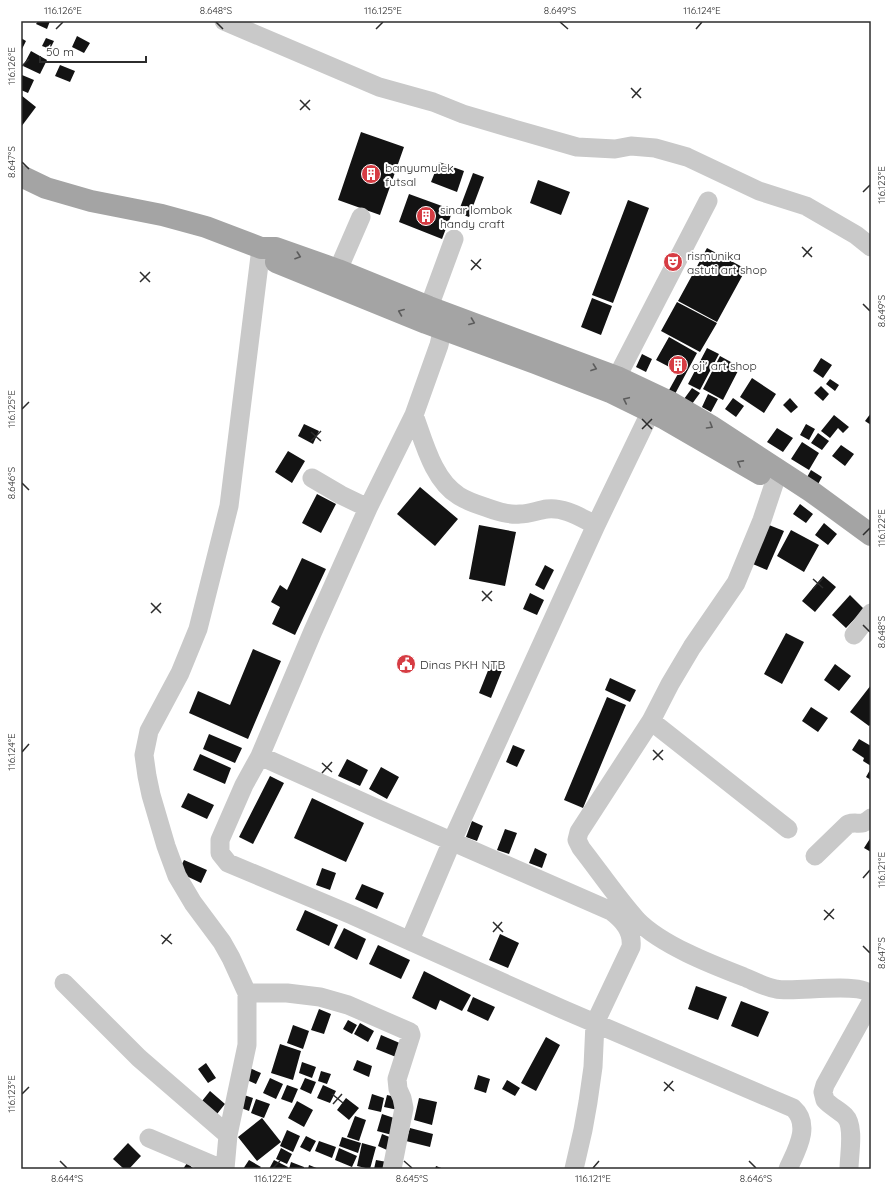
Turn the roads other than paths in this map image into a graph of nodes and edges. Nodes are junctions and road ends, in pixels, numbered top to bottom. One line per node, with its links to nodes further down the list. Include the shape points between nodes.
1 (224, 21): 6 (street, via 379,86 514,129 577,147 655,148 688,157 759,191 806,206 856,235)
2 (21, 176): 7 (main road, via 46,188 90,201 162,215 206,227)
3 (708, 200): 10 (street)
4 (361, 216): 8 (street)
5 (454, 239): 9 (street)
6 (871, 247)
7 (261, 248): 8 (main road, one-way to 8, via 276,248); 9 (main road, one-way to 7, via 272,261); 28 (street, via 229,506 198,629 180,673 148,731 144,755 151,794 177,876 232,958)
8 (338, 270): 9 (main road)
9 (437, 318): 10 (main road, one-way to 10); 11 (main road, one-way to 9, via 562,373); 12 (street, via 426,382)
10 (617, 377): 11 (main road)
11 (662, 411): 13 (main road, via 740,463); 16 (street)
12 (414, 415): 15 (street); 16 (street, via 436,470 458,495 472,503 506,514 562,510)
13 (777, 476): 17 (main road, via 812,492); 20 (street, via 736,583 692,647)
14 (312, 478): 15 (street)
15 (368, 508): 21 (street)
16 (596, 525): 24 (street)
17 (871, 535)
18 (871, 614): 19 (street)
19 (854, 635)
20 (651, 722): 23 (street); 29 (street, via 577,840 638,921 681,950 776,989 854,989 866,990)
21 (260, 756): 24 (street); 26 (street, via 220,840 221,856 228,863)
22 (871, 818): 25 (street, via 861,824 848,824)
23 (788, 829)
24 (452, 841): 26 (street); 31 (street, via 611,911 624,922 630,934 631,947)
25 (815, 856)
26 (410, 940): 31 (street)
27 (64, 983): 32 (street, via 139,1058)
28 (247, 993): 32 (street, via 247,1045); 36 (street, via 287,993 320,997 348,1005 410,1032 397,1079 404,1108)
29 (871, 995)
30 (871, 1002): 39 (street, via 823,1092 825,1100 849,1121)
31 (605, 1027): 37 (street, via 593,1067); 38 (street, via 793,1108 801,1118 802,1129)
32 (228, 1136): 35 (street)
33 (150, 1138): 34 (street)
34 (222, 1169)
35 (225, 1169)
36 (392, 1169)
37 (574, 1169)
38 (788, 1169)
39 (849, 1169)

